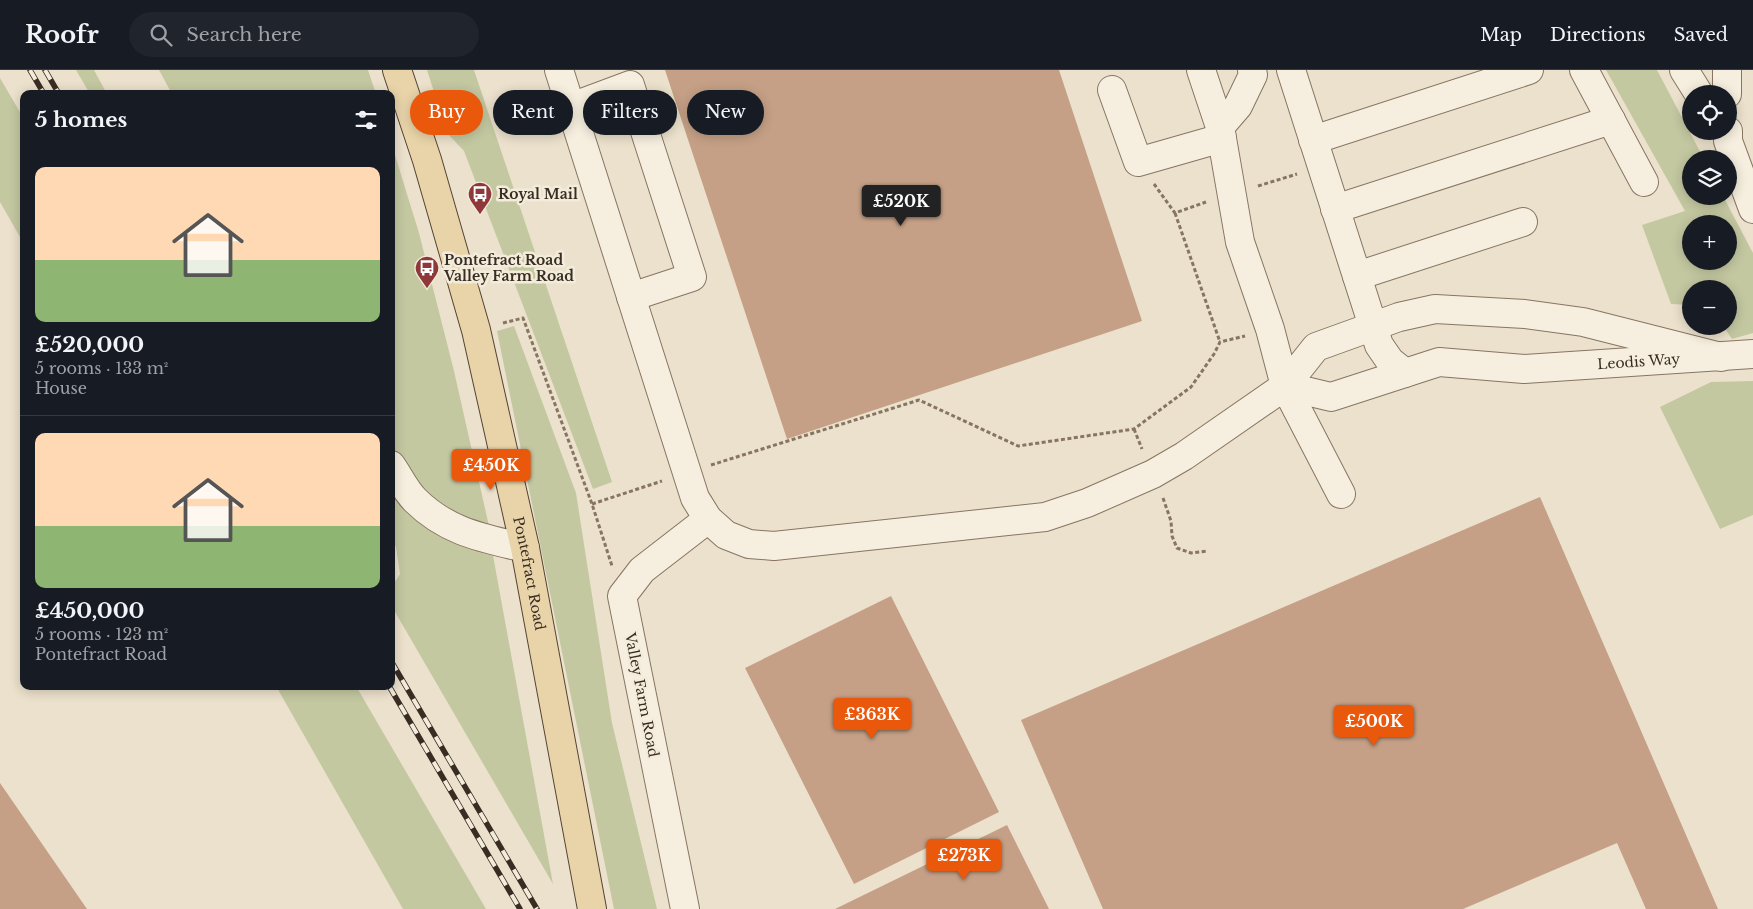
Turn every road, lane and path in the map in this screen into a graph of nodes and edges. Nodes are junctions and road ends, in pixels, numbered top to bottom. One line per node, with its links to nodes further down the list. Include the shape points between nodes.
1 (397, 70): 30 (main road, Pontefract Road, via 427,160)
2 (559, 70): 12 (lane)
3 (1201, 70): 17 (lane)
4 (1252, 70): 17 (lane, via 1253,75 1238,106)
5 (1293, 70): 18 (lane)
6 (1529, 70): 18 (lane)
7 (1584, 70): 16 (lane)
8 (1684, 70): 10 (lane)
9 (1726, 70): 11 (lane)
10 (1693, 85)
11 (1727, 85)
12 (565, 90)
13 (1112, 90): 17 (lane, via 1138,162)
14 (573, 107): 26 (lane, via 630,85 692,277)
15 (573, 114): 26 (lane)
16 (1611, 120): 20 (lane); 21 (lane)
17 (1221, 133): 29 (lane, via 1240,242)
18 (1313, 140): 21 (lane)
19 (1728, 140): 22 (lane)
20 (1644, 182)
21 (1335, 209): 25 (lane)
22 (1753, 209)
23 (1175, 213): 31 (path)
24 (1523, 222): 25 (lane)
25 (1356, 276): 28 (lane)
26 (631, 297): 38 (lane)
27 (1582, 322): 28 (lane, via 1525,314 1435,309); 33 (lane); 34 (lane)
28 (1373, 326): 35 (lane, via 1379,345 1390,361); 36 (lane, via 1316,348)
29 (1270, 329): 31 (path); 36 (lane)
30 (476, 330): 40 (path, via 523,318); 42 (main road, Pontefract Road)
31 (1220, 342): 38 (path, via 1191,387 1134,429 1018,446 920,400)
32 (1753, 354): 33 (lane, Leodis Way)
33 (1721, 357): 34 (lane, Leodis Way)
34 (1573, 366): 35 (lane, Leodis Way, via 1524,369 1439,362)
35 (1405, 373): 36 (lane, Leodis Way, via 1331,397)
36 (1285, 386): 39 (lane); 41 (lane, via 1153,474 1087,504 1045,516 774,546 749,544 726,535)
37 (395, 471): 42 (lane, via 413,499 435,518 469,535)
38 (687, 472): 40 (path); 41 (lane, via 695,498)
39 (1341, 494)
40 (592, 504): 43 (path)
41 (708, 519): 43 (lane, via 642,570)
42 (526, 548): 44 (main road, Pontefract Road)
43 (622, 596): 45 (lane, Valley Farm Road)
44 (592, 909)
45 (685, 909)

